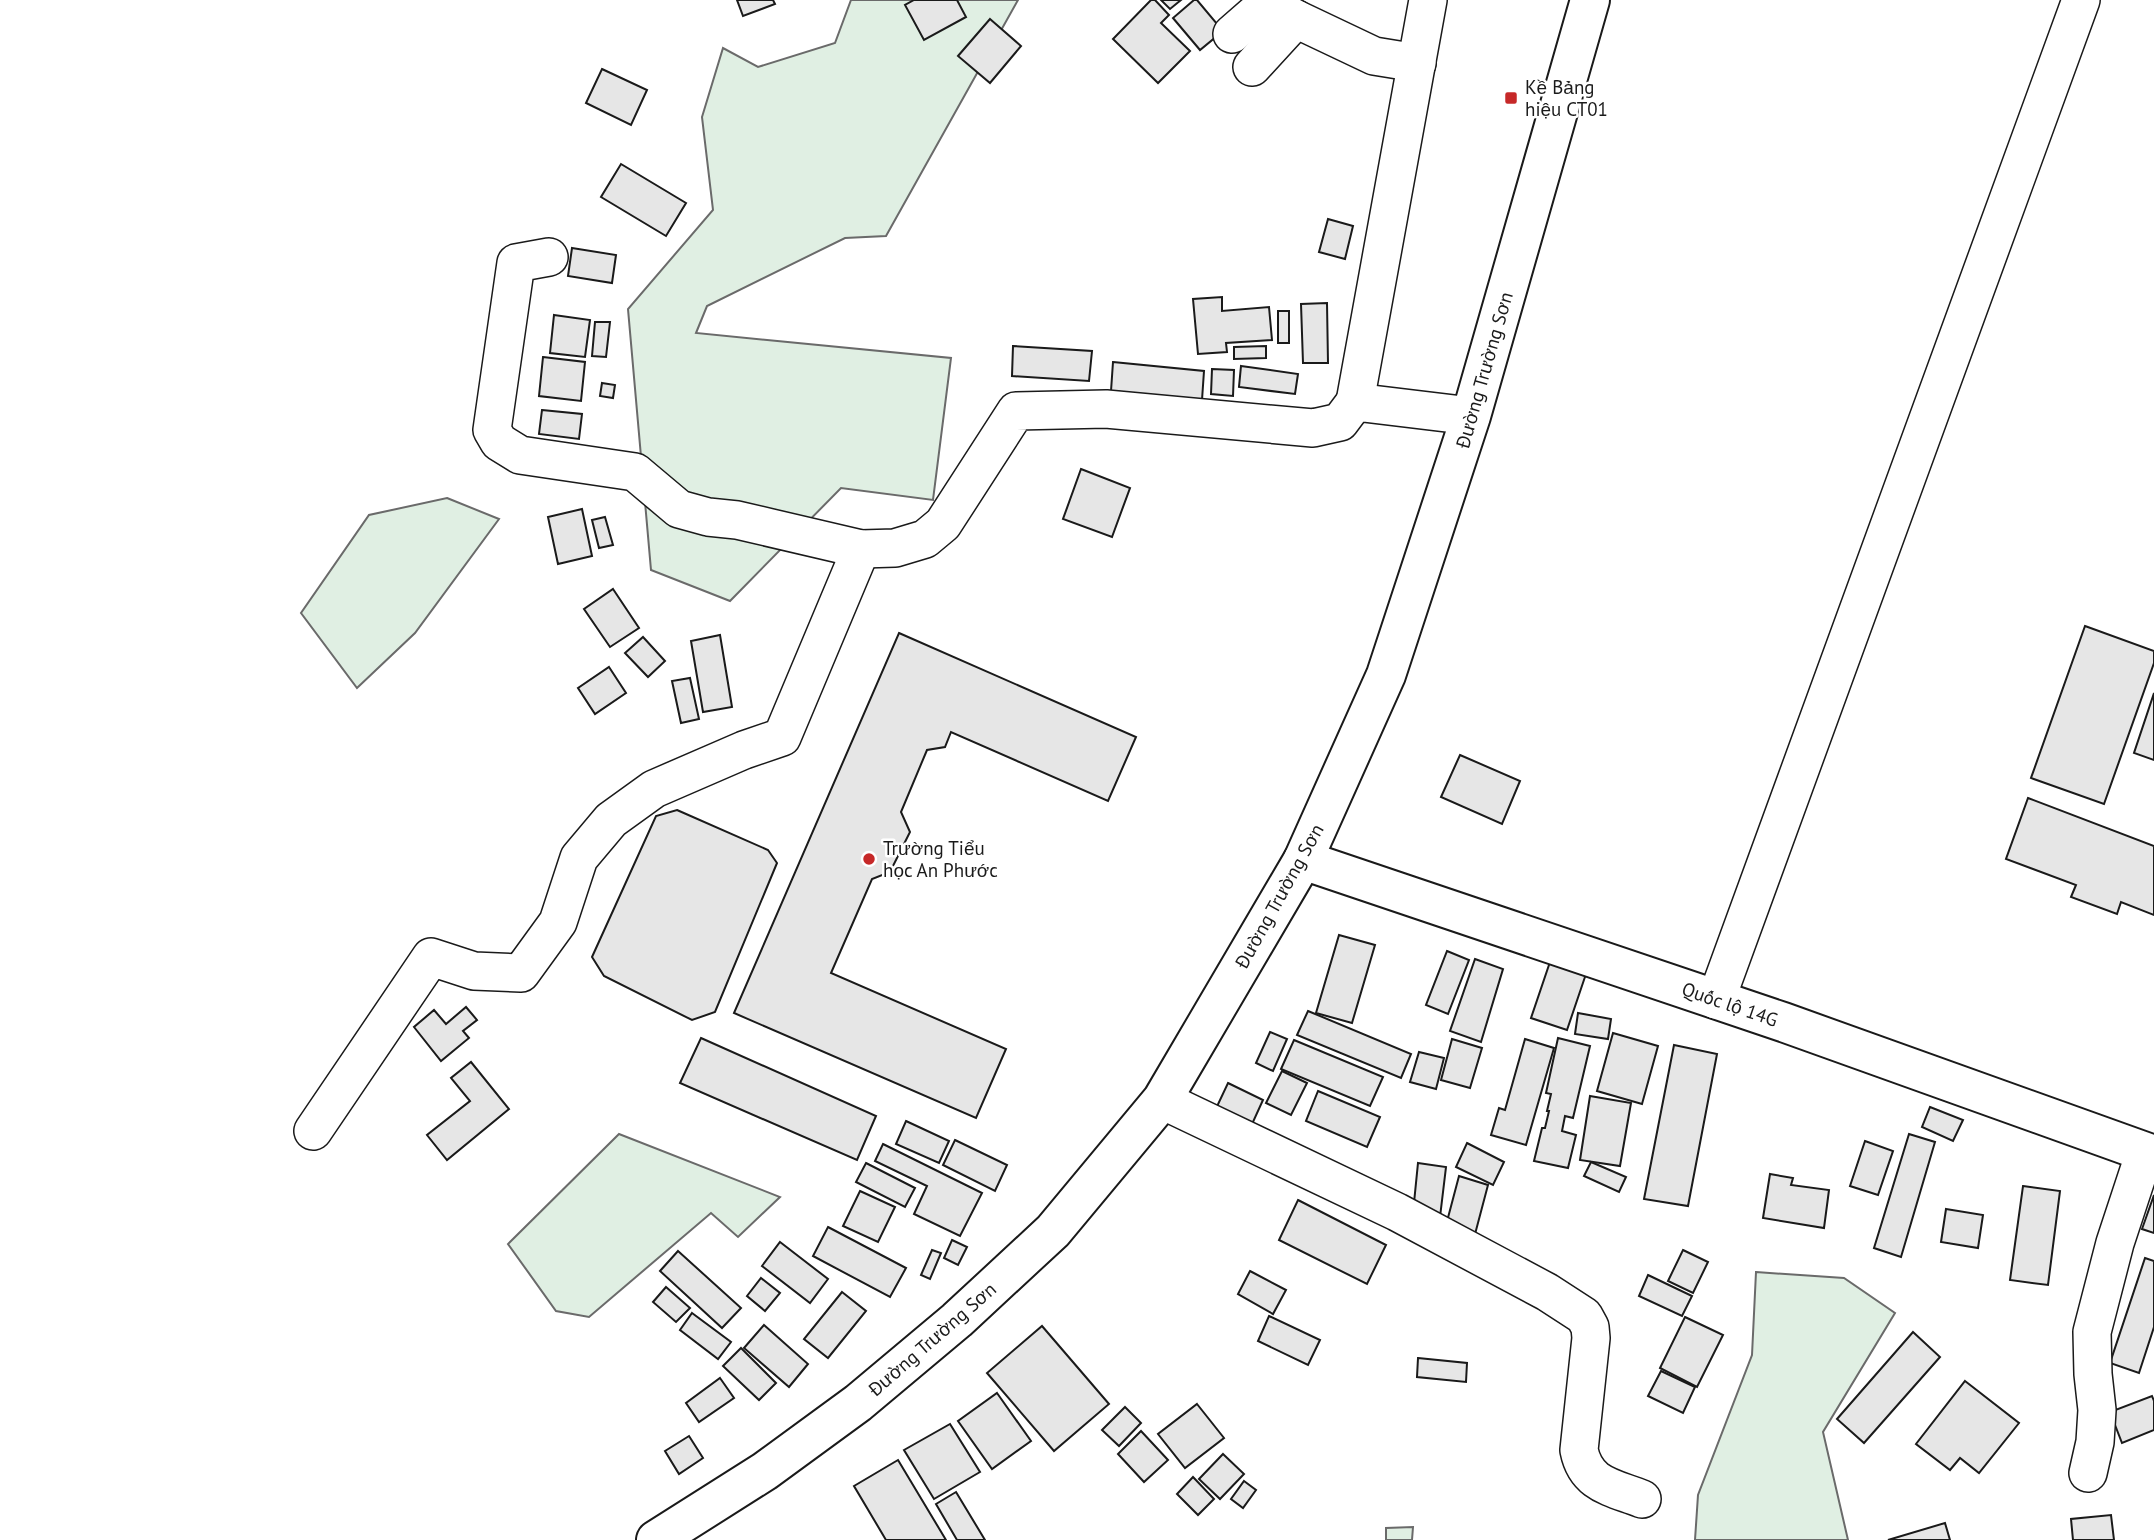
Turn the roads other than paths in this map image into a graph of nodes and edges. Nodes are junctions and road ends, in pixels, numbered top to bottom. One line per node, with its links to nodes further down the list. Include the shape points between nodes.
1 (1428, 0): 6 (street)
2 (1590, 0): 10 (main road, Đường Trường Sơn)
3 (2081, 0): 13 (street)
4 (1296, 19): 5 (street, via 1264,6); 6 (street, via 1374,56); 7 (street)
5 (1232, 34)
6 (1417, 63): 9 (street)
7 (1252, 67)
8 (549, 257): 11 (street, via 516,263 492,430 499,442 520,455 635,472 679,509)
9 (1355, 402): 10 (street); 11 (street, via 1340,422 1313,428 1106,409 1016,411 943,524 925,539 895,548)
10 (1471, 416): 12 (main road, Đường Trường Sơn, via 1386,675)
11 (861, 549): 15 (street, via 782,737 654,789 611,820 579,858 558,922 521,973 474,971 431,957)
12 (1303, 860): 13 (main road, Quốc lộ 14G); 14 (main road, Đường Trường Sơn)
13 (1716, 1000): 16 (main road, Quốc lộ 14G)
14 (1162, 1100): 18 (street, via 1397,1212 1584,1316 1591,1338 1579,1450 1582,1464 1591,1477); 19 (main road, Đường Trường Sơn, via 1054,1231 957,1320 765,1471)
15 (313, 1131)
16 (2150, 1153): 17 (street, via 2115,1243 2092,1332 2097,1410)
17 (2088, 1473)
18 (1642, 1499)
19 (656, 1540)

